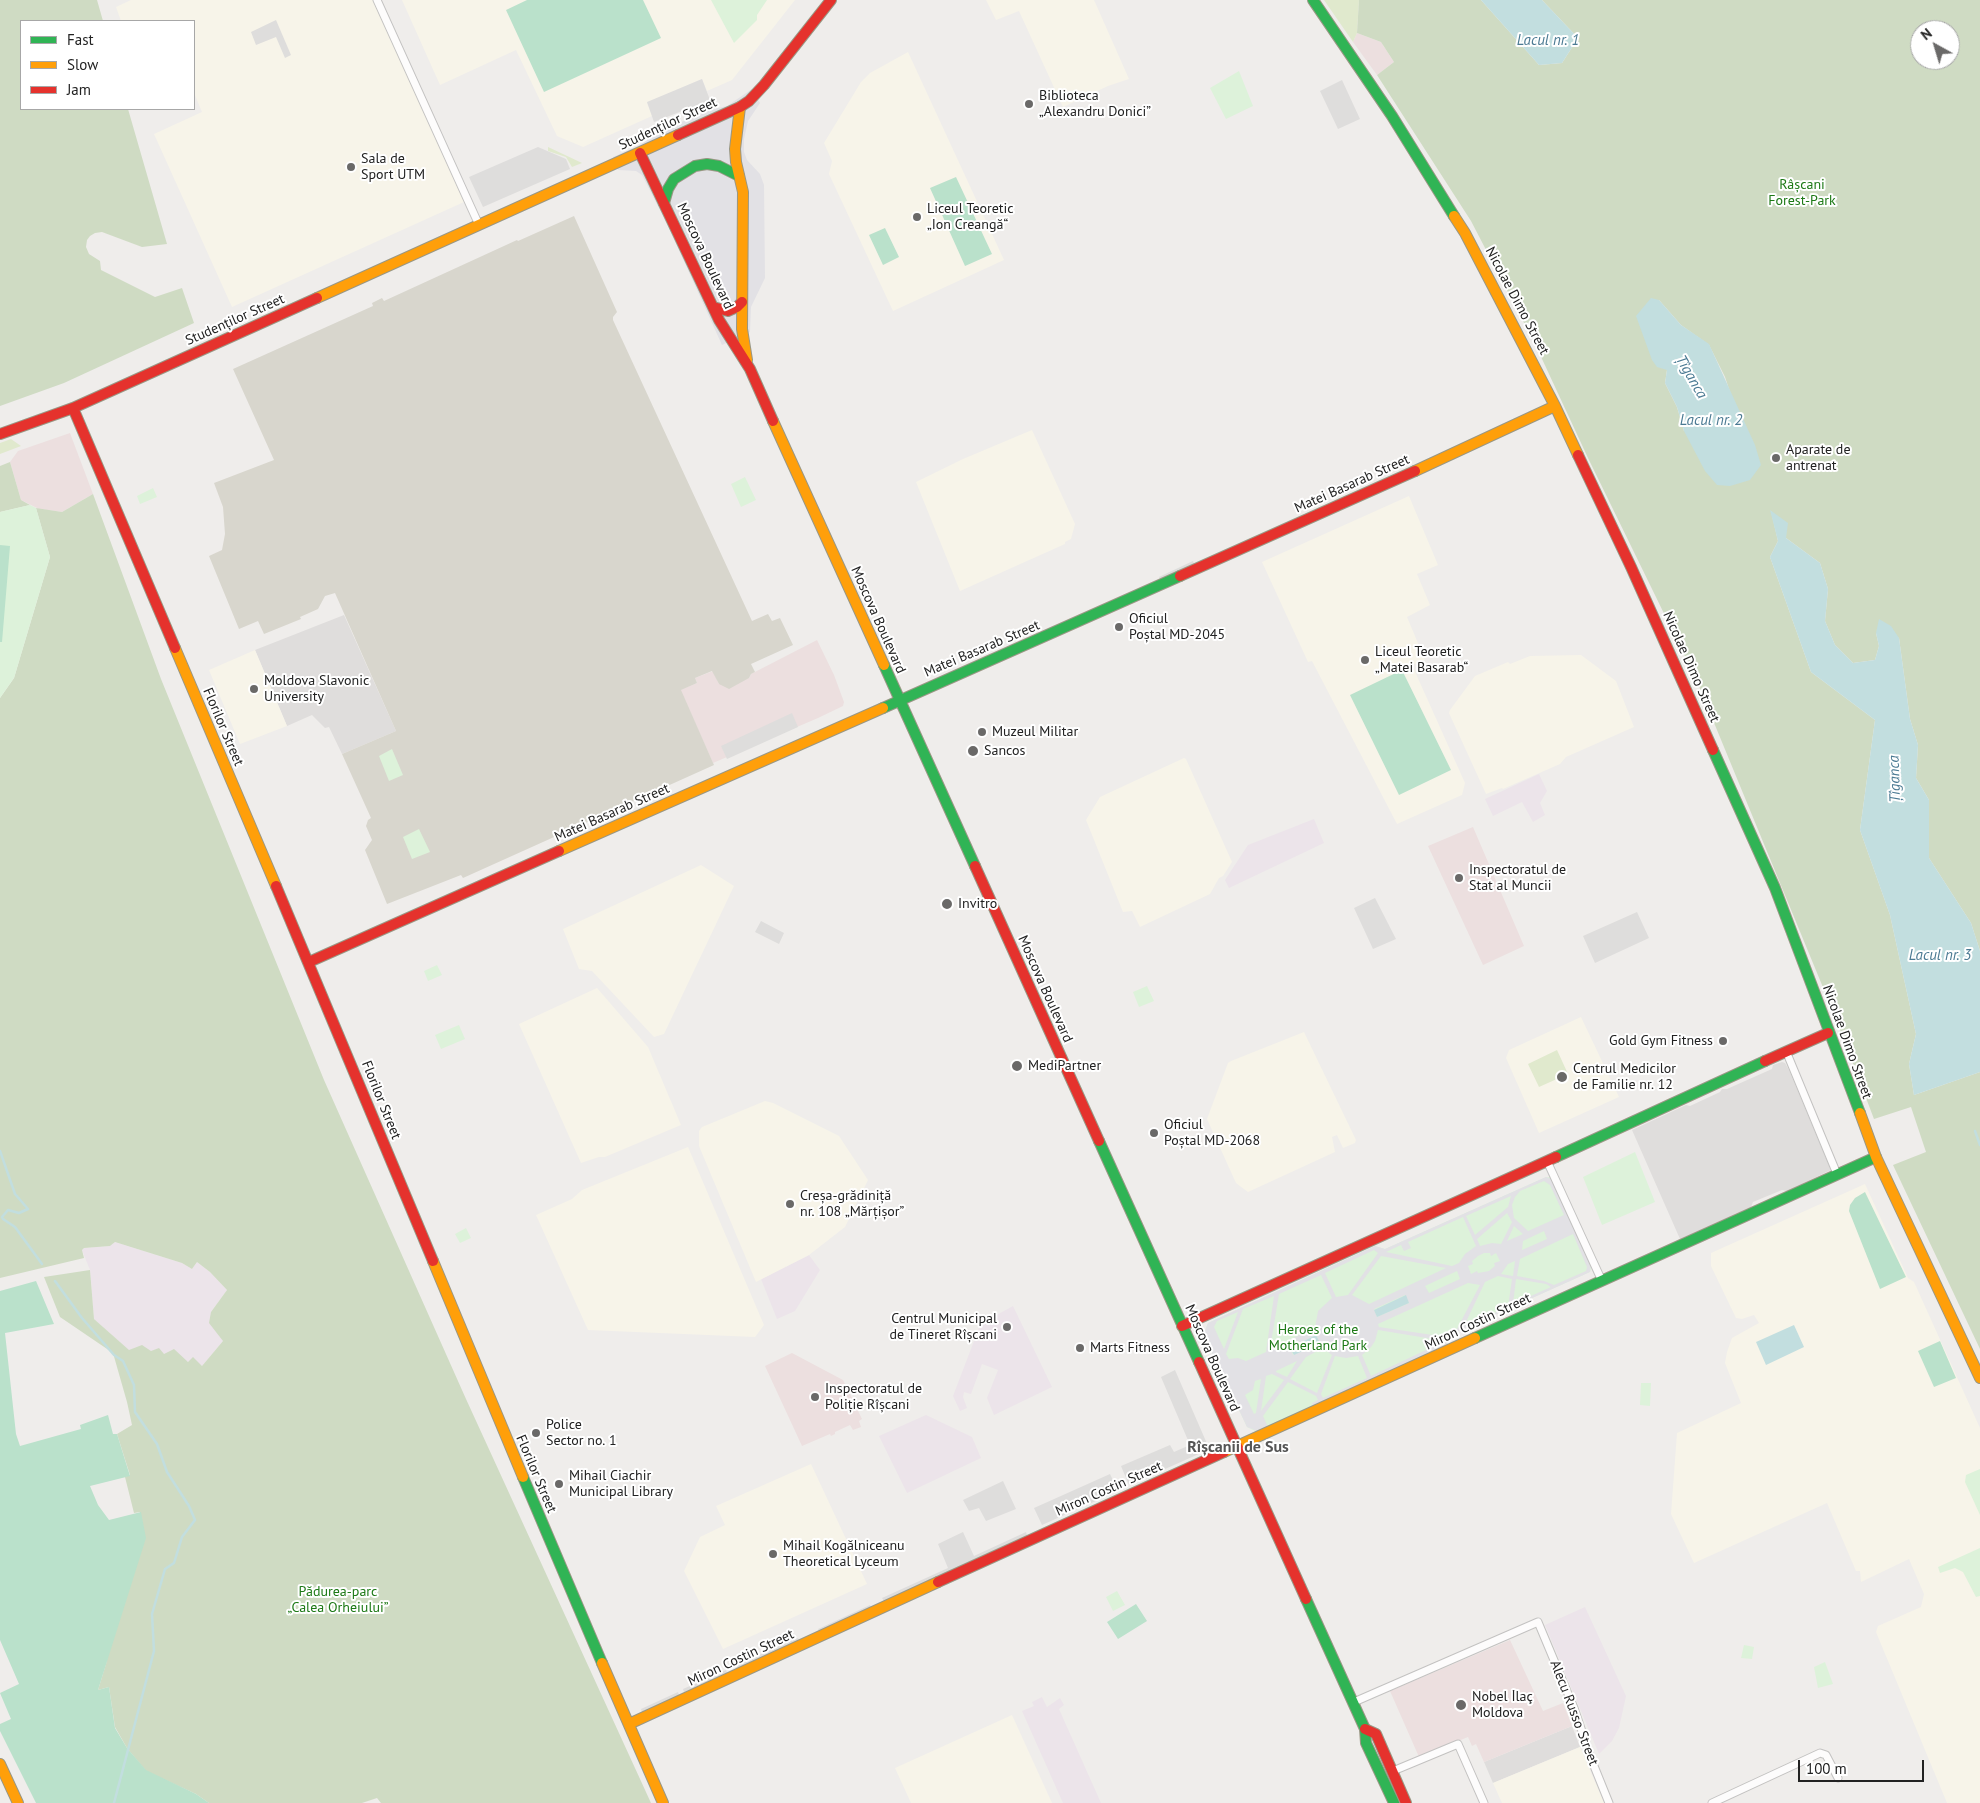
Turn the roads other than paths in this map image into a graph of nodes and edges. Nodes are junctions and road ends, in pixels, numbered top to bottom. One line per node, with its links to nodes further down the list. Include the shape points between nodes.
1 (377, 0): 8 (street)
2 (831, 0): 4 (main road, Studenților Street, via 749,102)
3 (1313, 0): 12 (main road, Nicolae Dimo Street, via 1392,116 1465,233)
4 (740, 107): 5 (main road, Studenților Street); 6 (main road, Moscova Boulevard, via 735,138)
5 (640, 153): 7 (main road, Moscova Boulevard); 8 (main road, Studenților Street)
6 (739, 176): 7 (main road, via 719,166 695,166 674,179); 9 (main road, Moscova Boulevard, via 743,204)
7 (664, 203): 10 (main road, Moscova Boulevard)
8 (479, 225): 13 (main road, Studenților Street)
9 (742, 302): 10 (main road, via 728,311); 11 (main road, Moscova Boulevard, via 742,338)
10 (713, 307): 11 (main road, Moscova Boulevard)
11 (750, 369): 15 (main road, Moscova Boulevard)
12 (1555, 406): 15 (main road, Matei Basarab Street); 17 (main road, Nicolae Dimo Street, via 1635,575 1775,888)
13 (73, 408): 14 (main road, Studenților Street); 16 (main road, Florilor Street)
14 (0, 434)
15 (899, 700): 16 (main road, Matei Basarab Street); 23 (main road, Moscova Boulevard)
16 (309, 962): 27 (main road, Florilor Street, via 483,1384)
17 (1828, 1033): 18 (main road); 19 (main road, Nicolae Dimo Street)
18 (1786, 1051): 20 (main road); 21 (street)
19 (1876, 1157): 21 (main road, Miron Costin Street); 24 (main road, Nicolae Dimo Street)
20 (1547, 1161): 22 (street); 23 (main road)
21 (1837, 1174): 22 (main road, Miron Costin Street)
22 (1602, 1281): 25 (main road, Miron Costin Street)
23 (1182, 1326): 25 (main road, Moscova Boulevard)
24 (1980, 1378)
25 (1237, 1447): 26 (main road, Moscova Boulevard); 27 (main road, Miron Costin Street)
26 (1354, 1702): 28 (main road, Moscova Boulevard); 39 (street, Alecu Russo Street, via 1538,1622)
27 (629, 1724): 35 (main road, Florilor Street)
28 (1366, 1729): 30 (main road, Moscova Boulevard, via 1376,1734); 36 (main road, Moscova Boulevard, via 1366,1743)
29 (0, 1764): 33 (main road)
30 (1393, 1771): 37 (main road, Moscova Boulevard); 38 (street, via 1458,1744)
31 (0, 1777): 33 (main road)
32 (1838, 1778): 40 (street, via 1826,1755 1820,1753)
33 (11, 1788): 34 (main road)
34 (18, 1803)
35 (663, 1803)
36 (1394, 1803)
37 (1406, 1803)
38 (1484, 1803)
39 (1609, 1803)
40 (1712, 1803)

